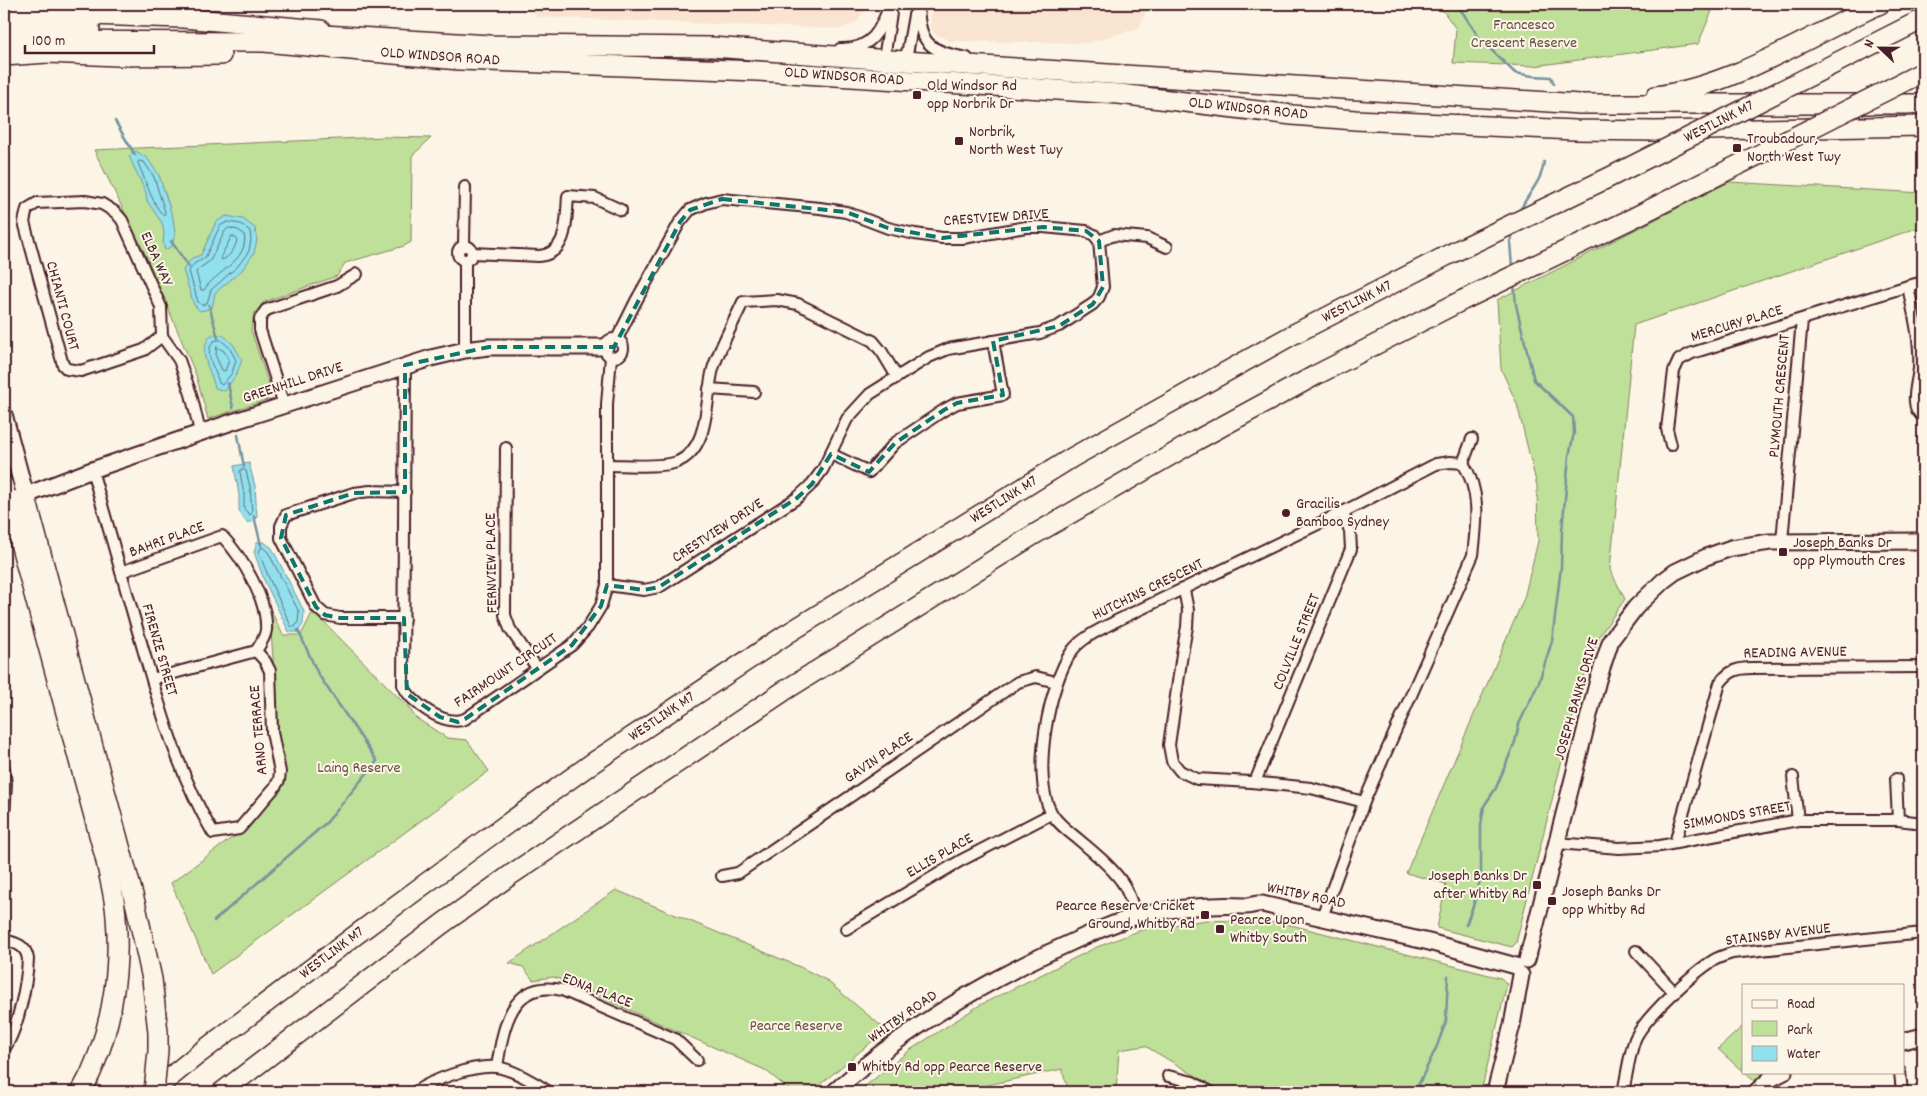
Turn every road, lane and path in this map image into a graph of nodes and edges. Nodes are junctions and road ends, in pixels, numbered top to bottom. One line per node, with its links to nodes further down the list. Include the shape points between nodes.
1 (891, 4): 9 (street, via 872,40 858,47); 12 (street)
2 (917, 4): 13 (street); 15 (street, via 922,35 932,46 953,55)
3 (1880, 4): 18 (highway, via 1754,65 1691,88 1656,96)
4 (4, 14): 8 (highway, via 183,18 311,28)
5 (1923, 19): 97 (highway, WESTLINK M7, bridge, via 1294,334 1073,457 787,634 591,764 416,890)
6 (4, 28): 8 (highway, OLD WINDSOR ROAD, via 209,29)
7 (4, 41): 8 (highway, OLD WINDSOR ROAD)
8 (373, 45): 9 (highway, OLD WINDSOR ROAD); 10 (highway, via 118,56); 17 (highway, OLD WINDSOR ROAD, via 459,60)
9 (712, 47): 12 (highway, OLD WINDSOR ROAD)
10 (48, 53): 11 (highway); 14 (highway)
11 (4, 56)
12 (884, 59): 13 (highway, OLD WINDSOR ROAD); 17 (highway)
13 (904, 61): 15 (highway, OLD WINDSOR ROAD); 17 (highway)
14 (4, 62)
15 (1025, 68): 18 (highway, OLD WINDSOR ROAD)
16 (1923, 72): 98 (highway, bridge, via 1316,375 1035,534 784,691 512,874)
17 (881, 80): 20 (highway, OLD WINDSOR ROAD, via 1119,94 1292,116 1575,130)
18 (1580, 104): 19 (highway, OLD WINDSOR ROAD)
19 (1923, 104)
20 (1923, 126)
21 (465, 187): 26 (street)
22 (102, 204): 31 (street, ELBA WAY, via 122,220 141,260 161,307); 31 (street, CHIANTI COURT, via 37,202 24,214 63,365 67,369 81,371 144,350)
23 (621, 210): 26 (street, via 596,198 568,196 563,238 554,252 546,256)
24 (1099, 241): 25 (street, via 1114,235 1147,238); 32 (street, CRESTVIEW DRIVE, via 1103,287 1093,304 1059,326 1040,333); 33 (street, CRESTVIEW DRIVE, via 1086,231 1043,227 942,238 888,228 837,210 722,199 706,202 690,210 680,222)
25 (1167, 247)
26 (467, 253): 34 (street)
27 (357, 274): 39 (street, via 337,286 262,314 260,330)
28 (1923, 282): 29 (street, PLYMOUTH CRESCENT)
29 (1908, 286): 30 (street, PLYMOUTH CRESCENT); 41 (street, via 1919,340 1915,405)
30 (1802, 320): 44 (street, MERCURY PLACE, via 1692,353 1679,360 1674,371 1667,429); 55 (street, PLYMOUTH CRESCENT)
31 (162, 336): 42 (street, via 178,360)
32 (992, 341): 36 (street, CRESTVIEW DRIVE, via 948,349); 46 (street, via 1003,395 950,407 895,443 869,472)
33 (611, 348): 34 (street, GREENHILL DRIVE, via 498,347); 48 (street, FAIRMOUNT CIRCUIT, via 607,404)
34 (465, 350): 35 (street, GREENHILL DRIVE)
35 (405, 365): 39 (street, GREENHILL DRIVE); 50 (street, FAIRMOUNT CIRCUIT)
36 (896, 377): 37 (street, via 873,341 798,304 777,300 743,302 713,369); 46 (street, CRESTVIEW DRIVE, via 870,394 847,419)
37 (709, 389): 38 (street); 48 (street, via 702,429 687,455 665,465)
38 (754, 392)
39 (284, 405): 42 (street, GREENHILL DRIVE)
40 (4, 416): 51 (main road)
41 (1923, 416)
42 (200, 432): 49 (street, GREENHILL DRIVE)
43 (1472, 439): 47 (street)
44 (1671, 445)
45 (506, 448): 63 (street, FERNVIEW PLACE, via 505,615 510,629)
46 (831, 454): 58 (street, CRESTVIEW DRIVE, via 812,484 797,498 659,587 644,590)
47 (1463, 463): 52 (street, HUTCHINS CRESCENT, via 1436,464); 70 (street, via 1474,485 1477,523 1474,554)
48 (608, 465): 58 (street, FAIRMOUNT CIRCUIT)
49 (92, 470): 51 (street, GREENHILL DRIVE); 57 (street, FIRENZE STREET)
50 (405, 492): 60 (street, FAIRMOUNT CIRCUIT); 60 (street, via 354,493 286,516 281,526 281,538 316,607 325,615)
51 (10, 496): 54 (highway); 97 (highway, bridge, via 146,946 158,1032)
52 (1343, 512): 59 (street, HUTCHINS CRESCENT); 69 (street, COLVILLE STREET, via 1352,549)
53 (4, 527): 54 (highway)
54 (19, 541): 96 (highway, via 104,857 116,917 117,953 112,999 101,1044)
55 (1782, 541): 56 (street, JOSEPH BANKS DRIVE); 77 (street, JOSEPH BANKS DRIVE, via 1731,548 1689,564 1646,596 1615,633 1593,697)
56 (1923, 541)
57 (121, 572): 61 (street, BAHRI PLACE, via 222,536 235,550 262,601 266,630); 64 (street, FIRENZE STREET)
58 (606, 585): 63 (street, FAIRMOUNT CIRCUIT, via 601,606 588,627 572,645)
59 (1184, 590): 65 (street, HUTCHINS CRESCENT, via 1092,634 1073,649); 69 (street, via 1187,627 1169,745 1172,761 1180,771 1197,779)
60 (404, 618): 63 (street, FAIRMOUNT CIRCUIT, via 403,685 406,694 440,717 458,722 465,719)
61 (256, 651): 64 (street); 76 (street, ARNO TERRACE, via 270,671 272,732 279,780 239,828)
62 (1923, 666): 78 (street, READING AVENUE, via 1740,668 1732,671 1720,683)
63 (537, 668)
64 (152, 680): 76 (street, FIRENZE STREET, via 184,775)
65 (1056, 682): 71 (street, HUTCHINS CRESCENT, via 1041,770 1045,799); 79 (street, GAVIN PLACE, via 1036,677 1018,682 738,872)
66 (4, 769): 72 (street)
67 (1793, 777): 73 (street)
68 (1896, 779): 74 (street)
69 (1255, 782): 70 (street, via 1311,788)
70 (1364, 802): 81 (street)
71 (1051, 814): 80 (street, via 1113,872 1128,893); 82 (street, ELLIS PLACE, via 960,861)
72 (4, 818)
73 (1798, 820): 74 (street, SIMMONDS STREET); 78 (street, SIMMONDS STREET)
74 (1898, 820): 75 (street, SIMMONDS STREET)
75 (1923, 823)
76 (213, 833)
77 (1557, 843): 78 (street, SIMMONDS STREET, via 1638,848); 86 (street, JOSEPH BANKS DRIVE)
78 (1675, 843)
79 (722, 876)
80 (1137, 917): 81 (street, WHITBY ROAD, via 1209,905 1246,907 1256,904); 101 (street, WHITBY ROAD, via 1082,938 970,992 896,1042)
81 (1322, 917): 86 (street, WHITBY ROAD)
82 (846, 929)
83 (1923, 933): 87 (street, STAINSBY AVENUE, via 1732,953 1715,959)
84 (4, 940): 90 (street, via 26,942 28,968 15,1028)
85 (1636, 950): 87 (street)
86 (1522, 967): 103 (street, JOSEPH BANKS DRIVE)
87 (1676, 993): 104 (street, STAINSBY AVENUE, via 1640,1029 1634,1041)
88 (1923, 1036): 89 (street)
89 (1904, 1040)
90 (4, 1049)
91 (697, 1060): 92 (street, EDNA PLACE, via 675,1039 562,990 544,988 530,991 514,1006 504,1028)
92 (497, 1067): 99 (street, via 468,1070 426,1084); 100 (street, via 531,1080)
93 (1780, 1074): 105 (street)
94 (1900, 1074): 106 (street)
95 (1168, 1076): 102 (street, via 1192,1082)
96 (81, 1092)
97 (153, 1092)
98 (222, 1092)
99 (415, 1092)
100 (549, 1092)
101 (834, 1092)
102 (1211, 1092)
103 (1495, 1092)
104 (1623, 1092)
105 (1756, 1092)
106 (1902, 1092)

